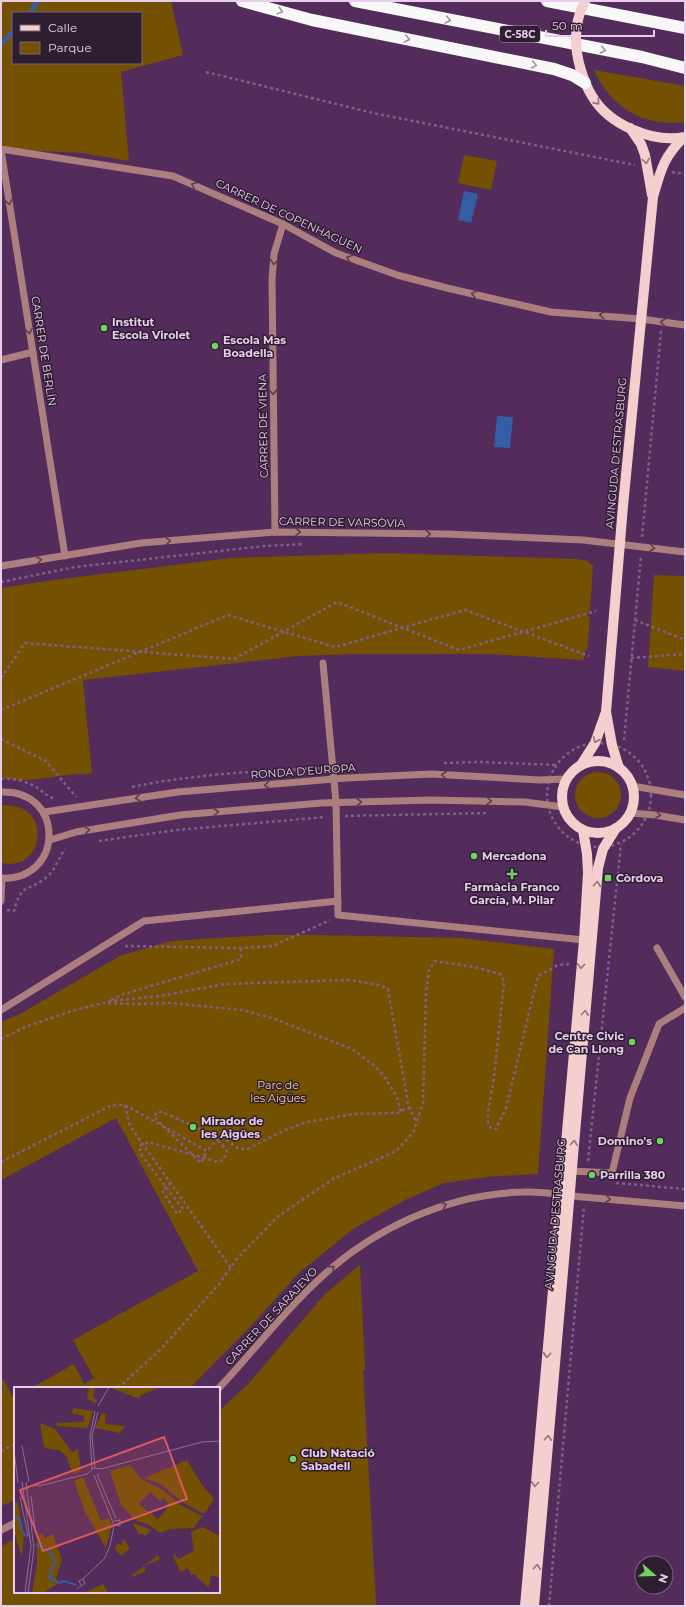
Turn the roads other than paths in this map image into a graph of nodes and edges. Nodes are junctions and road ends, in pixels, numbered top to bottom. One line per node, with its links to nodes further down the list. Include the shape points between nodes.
1 (242, 1): 7 (highway, one-way to 7, via 312,20 554,69)
2 (355, 1): 6 (highway, C-58C, one-way to 6, via 642,57)
3 (547, 1): 5 (highway)
4 (585, 1): 7 (main road, bridge, via 575,35 576,53)
5 (685, 28)
6 (685, 68)
7 (586, 83): 8 (main road, one-way to 8, via 592,97 608,115)
8 (630, 128): 9 (main road, via 656,136); 11 (main road, AVINGUDA D'ESTRASBURG, one-way to 11, via 645,155)
9 (684, 137): 11 (main road, AVINGUDA D'ESTRASBURG, via 664,160)
10 (1, 150): 12 (street, CARRER DE COPENHAGUEN, one-way to 10, via 173,176); 15 (street, CARRER DE BERLÍN, one-way to 15)
11 (653, 197): 13 (main road, AVINGUDA D'ESTRASBURG)
12 (283, 224): 13 (street, CARRER DE COPENHAGUEN, one-way to 12, via 551,312 397,275 336,253); 17 (street, CARRER DE VIENA, one-way to 17, via 274,254 272,279)
13 (641, 319): 14 (street, CARRER DE COPENHAGUEN, one-way to 13); 18 (main road, AVINGUDA D'ESTRASBURG)
14 (685, 324)
15 (33, 352): 16 (street); 20 (street, CARRER DE BERLÍN)
16 (1, 360)
17 (275, 532): 18 (street, CARRER DE VARSÒVIA, one-way to 18, via 447,534); 20 (street, CARRER DE VARSÒVIA, one-way to 17, via 141,543)
18 (620, 544): 19 (street, CARRER DE VARSÒVIA, one-way to 19); 23 (main road, AVINGUDA D'ESTRASBURG)
19 (685, 552)
20 (65, 556): 21 (street, CARRER DE VARSÒVIA, one-way to 20)
21 (1, 566)
22 (323, 663): 26 (street)
23 (606, 712): 24 (main road, AVINGUDA D'ESTRASBURG, one-way to 24, via 595,743); 25 (main road, AVINGUDA D'ESTRASBURG)
24 (581, 765): 25 (main road, via 600,761); 27 (main road)
25 (619, 768): 28 (main road, via 629,778)
26 (334, 779): 27 (street, RONDA D'EUROPA, one-way to 26, via 431,774); 31 (street); 33 (street, RONDA D'EUROPA, one-way to 33, via 178,792)
27 (566, 779): 32 (main road, via 562,793)
28 (632, 786): 30 (street); 34 (main road, via 635,793)
29 (1, 792): 33 (street, via 24,795)
30 (685, 796)
31 (336, 802): 32 (street, one-way to 32, via 525,802); 38 (street, one-way to 31, via 76,832 180,815); 41 (street)
32 (563, 807): 37 (main road, via 568,817)
33 (44, 812): 38 (street)
34 (630, 813): 35 (street, one-way to 35); 36 (main road)
35 (685, 820)
36 (616, 828): 37 (main road, via 599,833); 47 (main road, AVINGUDA D'ESTRASBURG, one-way to 36, via 598,868 605,846)
37 (583, 830): 42 (main road, AVINGUDA D'ESTRASBURG, via 588,873)
38 (50, 840): 39 (street, via 46,853 28,873)
39 (2, 878): 40 (street)
40 (1, 901)
41 (338, 901): 42 (street, via 338,915); 46 (street, via 144,921)
42 (584, 940): 48 (main road, AVINGUDA D'ESTRASBURG, one-way to 48)
43 (657, 948): 44 (street)
44 (685, 997)
45 (685, 1008): 47 (street, via 659,1024 630,1098 612,1173)
46 (1, 1010)
47 (571, 1171): 48 (main road, AVINGUDA D'ESTRASBURG)
48 (565, 1195): 49 (street, CARRER DE SARAJEVO, one-way to 49); 50 (street, CARRER DE SARAJEVO, one-way to 48, via 315,1283 364,1243 425,1212 454,1201 514,1192); 53 (main road, AVINGUDA D'ESTRASBURG, one-way to 53); 54 (main road, AVINGUDA D'ESTRASBURG, one-way to 48, via 565,1237)
49 (685, 1206)
50 (220, 1387)
51 (14, 1524): 52 (street)
52 (1, 1530)
53 (524, 1606)
54 (534, 1606)

